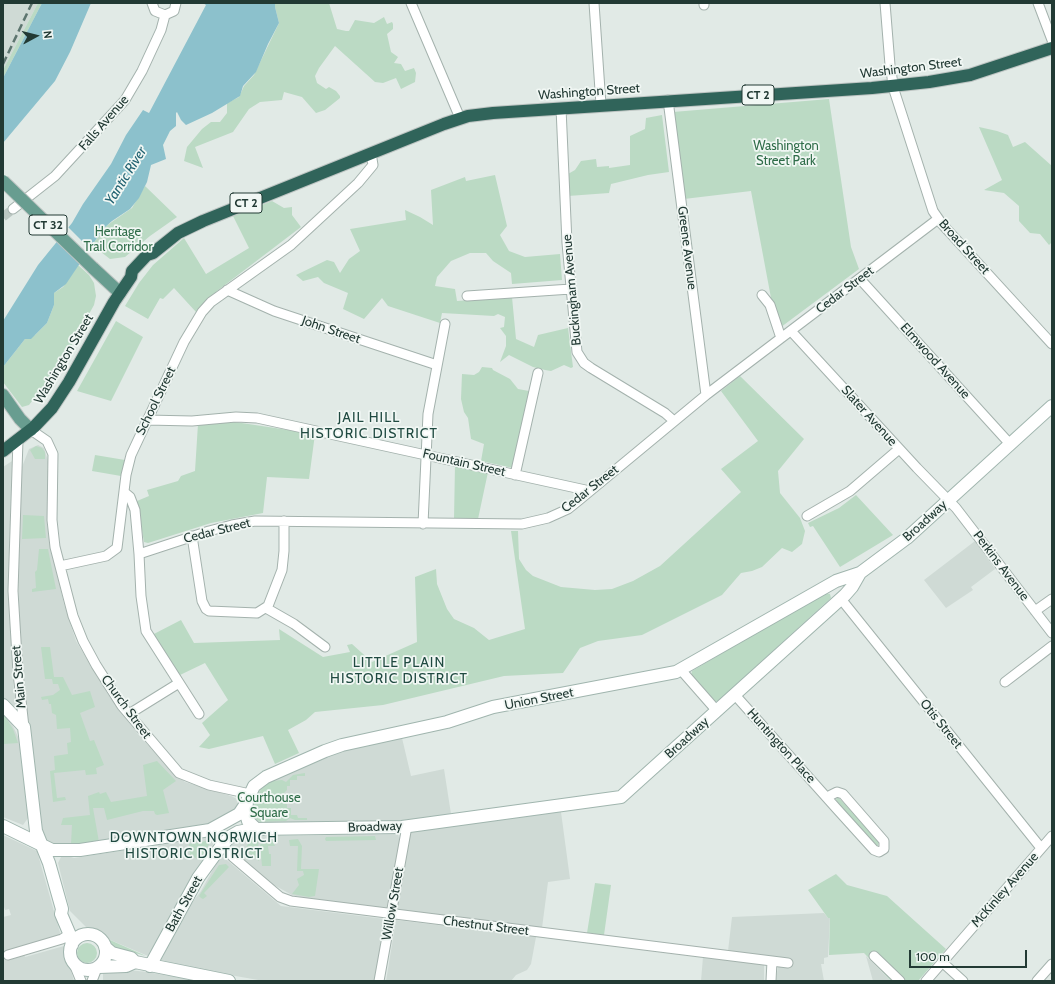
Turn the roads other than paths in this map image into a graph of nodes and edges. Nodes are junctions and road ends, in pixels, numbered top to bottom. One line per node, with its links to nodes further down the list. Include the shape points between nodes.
1 (152, 3): 7 (street, via 155,11)
2 (176, 3): 7 (street, Falls Avenue, via 174,10)
3 (594, 3): 12 (street)
4 (885, 3): 10 (street, Broad Street)
5 (1038, 3): 8 (street)
6 (415, 4): 14 (street)
7 (165, 15): 17 (street, Falls Avenue, via 142,71 125,100 56,176)
8 (1052, 40)
9 (1052, 48): 10 (highway, Washington Street / CT 2, via 964,76)
10 (893, 86): 11 (highway, Washington Street / CT 2); 18 (street, Broad Street, via 924,185)
11 (668, 100): 12 (highway, Washington Street / CT 2); 31 (street, Greene Avenue)
12 (601, 105): 13 (highway, Washington Street / CT 2)
13 (561, 108): 14 (highway, Washington Street / CT 2); 20 (street, Buckingham Avenue)
14 (460, 118): 15 (highway, Washington Street / CT 2)
15 (371, 153): 21 (street, School Street, via 373,165 358,182 291,244); 22 (highway, Washington Street / CT 2, via 178,233 147,255 135,268)
16 (3, 181): 22 (main road, CT 32, bridge)
17 (13, 210)
18 (938, 219): 19 (street, Cedar Street); 28 (street, Broad Street)
19 (860, 279): 26 (street, Cedar Street); 38 (street, Elmwood Avenue)
20 (571, 289): 23 (street); 35 (street, Buckingham Avenue, via 576,346 582,360)
21 (227, 290): 29 (street, John Street, via 274,311); 34 (street, School Street, via 211,302 196,320)
22 (120, 293): 36 (highway, Washington Street / CT 2, via 65,389 47,414)
23 (467, 296)
24 (762, 296): 27 (street, via 770,304)
25 (445, 324): 29 (street)
26 (791, 331): 27 (street, Cedar Street); 39 (street, Slater Avenue)
27 (781, 338): 31 (street, Cedar Street)
28 (1052, 344)
29 (437, 365): 41 (street, via 428,414)
30 (538, 373): 42 (street)
31 (706, 395): 35 (street, Cedar Street)
32 (3, 396): 36 (main road)
33 (1052, 406): 38 (main road, Broadway)
34 (147, 420): 41 (street, Fountain Street, via 251,418); 44 (street, School Street, via 129,461)
35 (674, 421): 43 (street, Cedar Street)
36 (31, 430): 37 (highway, CT 2); 51 (street, via 47,441 53,456 52,531)
37 (18, 440): 40 (highway, CT 2); 68 (street, Main Street, via 13,591 18,679)
38 (1010, 444): 45 (main road, Broadway)
39 (899, 449): 45 (street, Slater Avenue); 46 (street, via 850,491)
40 (3, 451)
41 (425, 455): 42 (street, Fountain Street); 48 (street)
42 (515, 475): 43 (street, Fountain Street)
43 (590, 491): 48 (street, Cedar Street, via 558,514 535,522)
44 (124, 492): 50 (street, via 134,506); 51 (street, School Street, via 118,544 115,550 102,557)
45 (948, 500): 52 (main road, Broadway, via 907,538); 56 (street, Perkins Avenue, via 971,526)
46 (806, 516)
47 (284, 521): 48 (street, Cedar Street); 49 (street, Cedar Street, via 255,521); 55 (street, via 282,570)
48 (423, 524)
49 (192, 536): 50 (street, Cedar Street); 55 (street, via 202,600 206,609 257,614)
50 (139, 554): 62 (street, via 146,631)
51 (60, 566): 66 (street, Church Street, via 83,641 112,692)
52 (860, 573): 53 (main road, Broadway); 60 (main road, Union Street, via 836,581)
53 (841, 599): 63 (main road, Broadway); 78 (street, Otis Street)
54 (1052, 599): 56 (street)
55 (266, 608): 59 (street, via 294,624)
56 (1035, 611): 57 (street, Perkins Avenue)
57 (1052, 633)
58 (1052, 646): 61 (street)
59 (325, 647)
60 (681, 670): 65 (street); 70 (main road, Union Street, via 501,706 443,723 342,745 266,777 254,786)
61 (1005, 682)
62 (179, 683): 66 (street); 67 (street)
63 (735, 695): 65 (main road, Broadway); 69 (street, Huntington Place)
64 (3, 705): 68 (main road)
65 (717, 711): 72 (main road, Broadway, via 619,798)
66 (129, 714): 70 (street, Church Street, via 179,773)
67 (199, 714)
68 (24, 727): 76 (main road, Main Street, via 35,828)
69 (827, 797): 69 (street, Huntington Place, via 875,851 884,849 884,841 843,794 837,792)
70 (248, 798): 73 (main road, via 239,814); 74 (main road, via 247,817)
71 (3, 826): 76 (main road)
72 (407, 826): 74 (main road, Broadway); 80 (street, Willow Street)
73 (212, 829): 76 (main road, via 80,850 57,851); 77 (street, Chestnut Street)
74 (256, 829): 77 (main road, Broadway, via 234,834)
75 (1052, 836): 78 (street, McKinley Avenue)
76 (41, 844): 79 (main road, Main Street, via 49,862)
77 (222, 845): 80 (street, Chestnut Street, via 285,899); 93 (main road, Bath Street, via 192,887)
78 (1041, 848): 89 (street, McKinley Avenue)
79 (62, 909): 81 (main road, Main Street, via 62,916); 82 (main road, Main Street, via 78,927)
80 (391, 914): 87 (street, Chestnut Street); 98 (street, Willow Street)
81 (68, 928): 83 (main road, Main Street); 85 (street, via 67,935 62,939)
82 (91, 934): 83 (main road, via 80,936); 84 (main road, via 100,939)
83 (72, 945): 91 (main road, via 70,954)
84 (105, 947): 88 (main road, via 112,953); 94 (main road, via 106,957)
85 (8, 955)
86 (874, 956): 100 (street)
87 (772, 961): 90 (street, Chestnut Street); 99 (street)
88 (135, 962): 93 (main road); 94 (main road, via 126,966)
89 (942, 962): 101 (street, McKinley Avenue); 102 (street)
90 (788, 963)
91 (74, 964): 94 (main road, via 84,970); 95 (street)
92 (1052, 964): 103 (street)
93 (150, 966): 97 (main road)
94 (98, 967): 96 (street)
95 (81, 981)
96 (92, 981)
97 (229, 981)
98 (379, 981)
99 (771, 981)
100 (900, 981)
101 (926, 981)
102 (963, 981)
103 (1037, 981)

